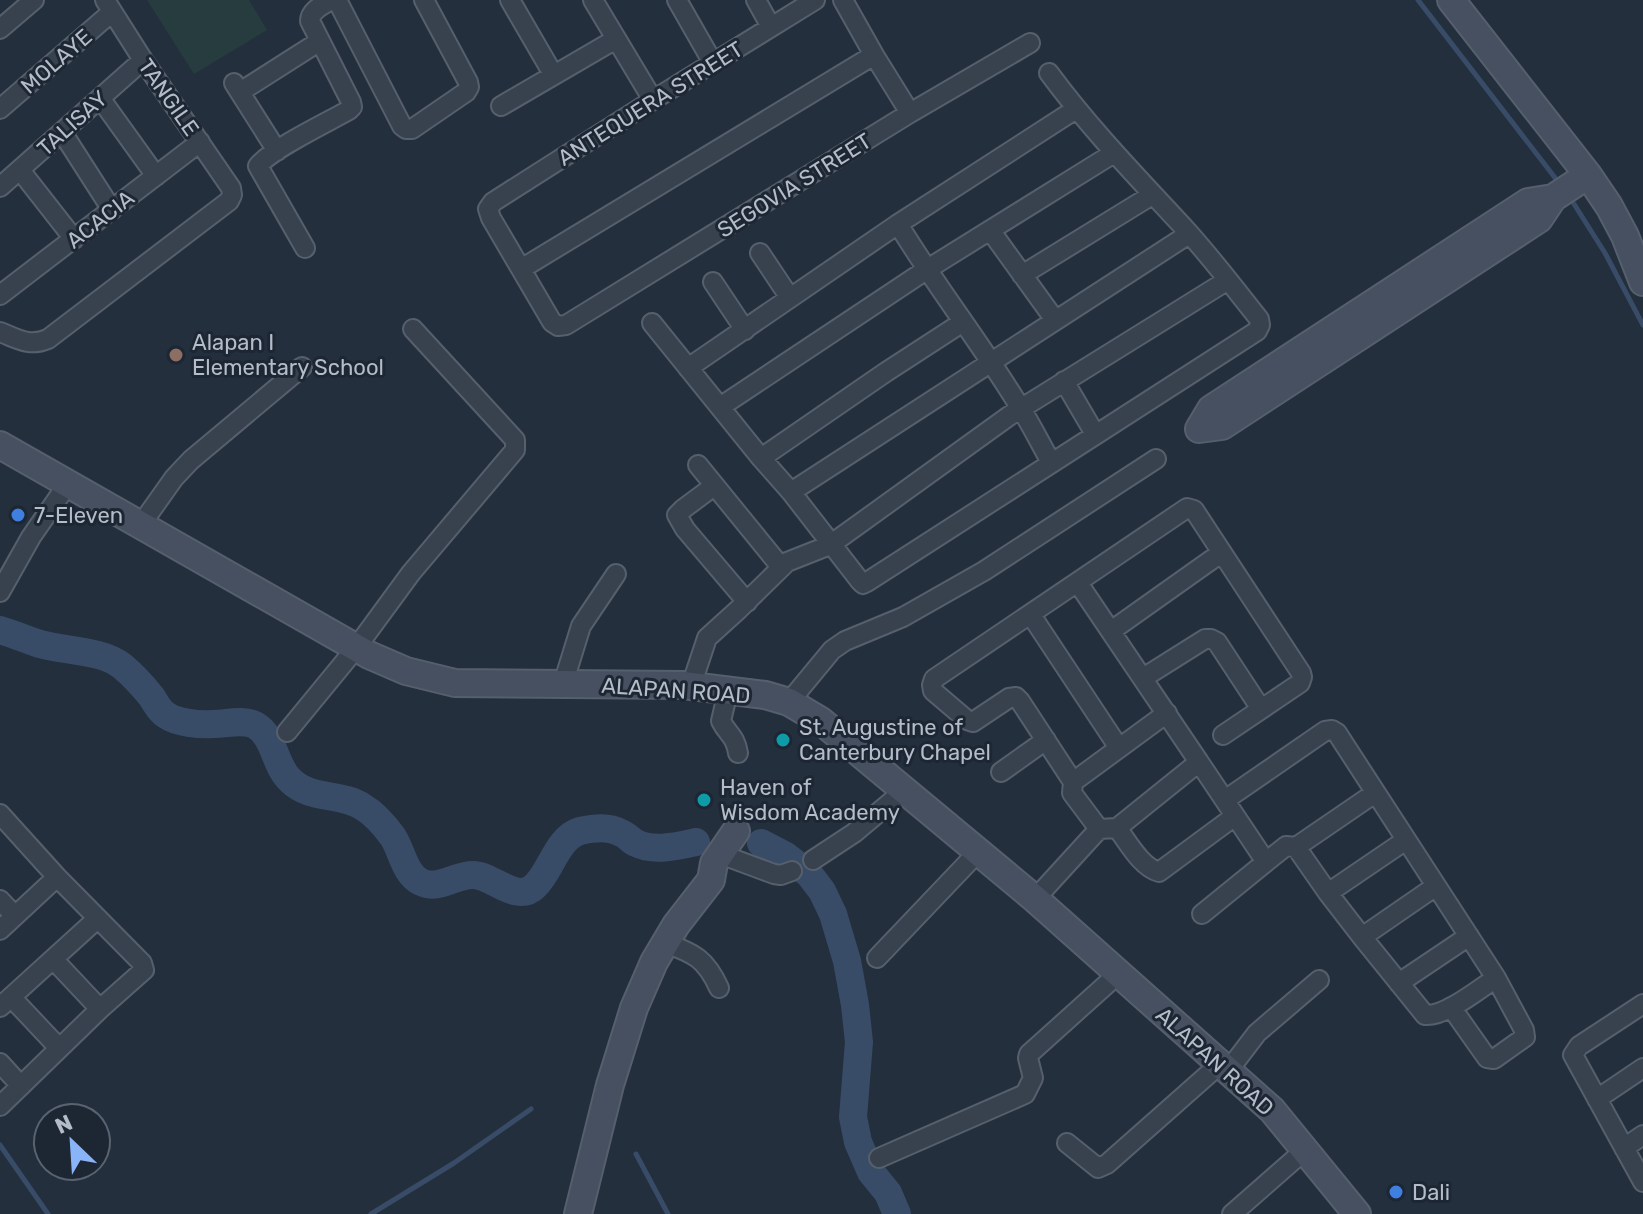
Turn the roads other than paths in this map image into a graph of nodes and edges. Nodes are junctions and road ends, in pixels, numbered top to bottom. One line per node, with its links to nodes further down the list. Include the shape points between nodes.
1 (34, 0): 13 (street)
2 (334, 0): 3 (street, via 402,126 412,129 469,87); 15 (street, via 310,16)
3 (424, 0)
4 (510, 0): 21 (street)
5 (593, 0): 14 (street)
6 (677, 0): 19 (street)
7 (756, 0): 12 (street)
8 (815, 0): 12 (street, ANTEQUERA STREET)
9 (843, 0): 17 (street)
10 (1451, 0): 33 (street)
11 (108, 6): 18 (street, TANGILE); 25 (street, MOLAYE)
12 (771, 27): 19 (street, ANTEQUERA STREET)
13 (0, 29)
14 (616, 39): 21 (street); 23 (street)
15 (320, 41): 30 (street, via 352,107); 30 (street, via 236,86)
16 (1030, 43): 27 (street, SEGOVIA STREET)
17 (874, 55): 27 (street); 45 (street)
18 (143, 60): 22 (street, TALISAY); 29 (street, TANGILE)
19 (713, 63): 23 (street, ANTEQUERA STREET)
20 (1049, 73): 26 (street)
21 (553, 74): 24 (street)
22 (100, 98): 28 (street, TALISAY); 34 (street)
23 (653, 100): 45 (street, ANTEQUERA STREET, via 493,202 488,209 491,218)
24 (501, 106)
25 (0, 109)
26 (1076, 109): 31 (street); 39 (street)
27 (910, 113): 45 (street, SEGOVIA STREET, via 566,325 552,322)
28 (62, 132): 32 (street, TALISAY); 38 (street)
29 (200, 142): 34 (street, ACACIA); 58 (street, TANGILE, via 231,188 229,201 48,339 27,343)
30 (277, 151): 43 (street, via 261,162 259,170)
31 (1114, 153): 36 (street); 40 (street)
32 (20, 170): 35 (street, TALISAY); 42 (street)
33 (1588, 175): 37 (street); 50 (street, via 1625,236)
34 (156, 176): 38 (street, ACACIA)
35 (0, 187)
36 (1152, 195): 41 (street); 47 (street)
37 (1553, 198): 37 (street, via 1528,202 1211,409 1199,429 1222,426 1262,400 1539,219)
38 (112, 210): 42 (street, ACACIA)
39 (898, 224): 46 (street); 52 (street)
40 (990, 230): 46 (street); 47 (street)
41 (1189, 234): 48 (street); 53 (street)
42 (74, 239): 51 (street, ACACIA)
43 (305, 248)
44 (760, 253): 52 (street)
45 (521, 269)
46 (926, 270): 54 (street); 63 (street)
47 (1022, 275): 53 (street)
48 (1228, 280): 62 (street); 65 (street, via 1259,319 1257,331)
49 (713, 282): 57 (street)
50 (1643, 282)
51 (0, 295)
52 (790, 298): 57 (street)
53 (1055, 320): 59 (street)
54 (963, 322): 59 (street); 67 (street)
55 (652, 323): 61 (street)
56 (413, 329): 84 (street, via 515,440 515,450 411,573)
57 (745, 330): 61 (street)
58 (0, 332)
59 (989, 362): 64 (street); 73 (street)
60 (302, 367): 74 (street, via 191,460)
61 (688, 368): 63 (street)
62 (1064, 381): 64 (street); 65 (street)
63 (720, 407): 67 (street)
64 (1021, 408): 69 (street); 75 (street)
65 (1095, 434): 69 (street)
66 (0, 445): 71 (street, ALAPAN ROAD)
67 (761, 458): 73 (street)
68 (1156, 459): 89 (street, via 972,579 845,641)
69 (1051, 462): 75 (street, via 863,584)
70 (698, 465): 72 (street)
71 (67, 485): 74 (street, ALAPAN ROAD); 80 (street)
72 (714, 486): 77 (street); 81 (street, via 677,515)
73 (791, 492): 75 (street)
74 (140, 526): 84 (street, ALAPAN ROAD)
75 (830, 545): 77 (street)
76 (1221, 553): 79 (street, via 1194,510 1187,508); 83 (street); 90 (street, via 1301,673 1300,683)
77 (781, 567): 81 (street)
78 (616, 574): 86 (street, via 581,626)
79 (1078, 583): 82 (street); 83 (street)
80 (0, 592)
81 (747, 602): 87 (street, via 707,638)
82 (1031, 615): 94 (street, via 932,685 973,722 1016,697); 95 (street)
83 (1111, 631): 85 (street)
84 (356, 648): 86 (street, ALAPAN ROAD, via 406,671 455,683); 92 (street)
85 (1143, 678): 90 (street, via 1211,639); 91 (street)
86 (563, 684): 87 (street, ALAPAN ROAD)
87 (691, 686): 88 (street, ALAPAN ROAD)
88 (728, 691): 89 (street, ALAPAN ROAD); 96 (street, via 721,721)
89 (795, 695): 100 (street, ALAPAN ROAD)
90 (1261, 709): 93 (street)
91 (1167, 713): 95 (street); 97 (street)
92 (287, 732)
93 (1223, 735)
94 (1046, 740): 98 (street); 99 (street)
95 (1119, 748): 99 (street)
96 (738, 753)
97 (1199, 762): 102 (street); 104 (street)
98 (1001, 772)
99 (1073, 782): 104 (street, via 1072,793)
100 (904, 791): 108 (street, ALAPAN ROAD); 110 (street)
101 (1375, 793): 102 (street, via 1332,730); 106 (street); 107 (street)
102 (1230, 808): 104 (street, via 1159,872); 111 (street)
103 (0, 814): 113 (street)
104 (1108, 829): 116 (street)
105 (736, 831): 109 (street)
106 (1406, 840): 114 (street); 115 (street)
107 (1296, 847): 111 (street, via 1286,846); 115 (street)
108 (978, 852): 116 (street, ALAPAN ROAD); 125 (street)
109 (717, 859): 112 (street, via 774,874); 124 (street, via 711,880); 149 (street, via 699,870 639,955 606,1040)
110 (813, 860)
111 (1266, 862): 118 (street)
112 (792, 871)
113 (57, 877): 119 (street); 120 (street)
114 (1436, 886): 122 (street); 123 (street)
115 (1328, 893): 123 (street)
116 (1035, 899): 127 (street, ALAPAN ROAD)
117 (0, 900): 119 (street)
118 (1202, 914)
119 (15, 916): 121 (street)
120 (97, 919): 126 (street); 135 (street, via 144,970)
121 (0, 930)
122 (1469, 936): 128 (street); 130 (street)
123 (1362, 937): 130 (street)
124 (665, 943): 131 (street, via 697,956); 150 (street, via 621,1045)
125 (877, 958)
126 (53, 959): 132 (street); 135 (street)
127 (1118, 974): 138 (street, ALAPAN ROAD); 147 (street, via 1029,1054 1033,1078 1025,1094)
128 (1496, 978): 134 (street); 134 (street, via 1525,1037 1494,1059 1487,1058)
129 (1319, 980): 138 (street)
130 (1399, 983): 134 (street, via 1425,1015)
131 (719, 988)
132 (6, 1002): 136 (street)
133 (1643, 1004): 141 (street, via 1573,1055)
134 (1451, 1007)
135 (100, 1009): 136 (street)
136 (59, 1048): 140 (street)
137 (0, 1063): 140 (street)
138 (1224, 1068): 144 (street, via 1107,1164 1098,1168); 146 (street, ALAPAN ROAD, via 1272,1110)
139 (1643, 1068): 141 (street)
140 (21, 1086): 142 (street)
141 (1597, 1099): 145 (street)
142 (0, 1106)
143 (1643, 1135): 145 (street)
144 (1067, 1143)
145 (1624, 1148): 148 (street)
146 (1305, 1150): 151 (street); 152 (street, ALAPAN ROAD)
147 (879, 1158)
148 (1643, 1182)
149 (562, 1214)
150 (578, 1214)
151 (1232, 1214)
152 (1357, 1214)

